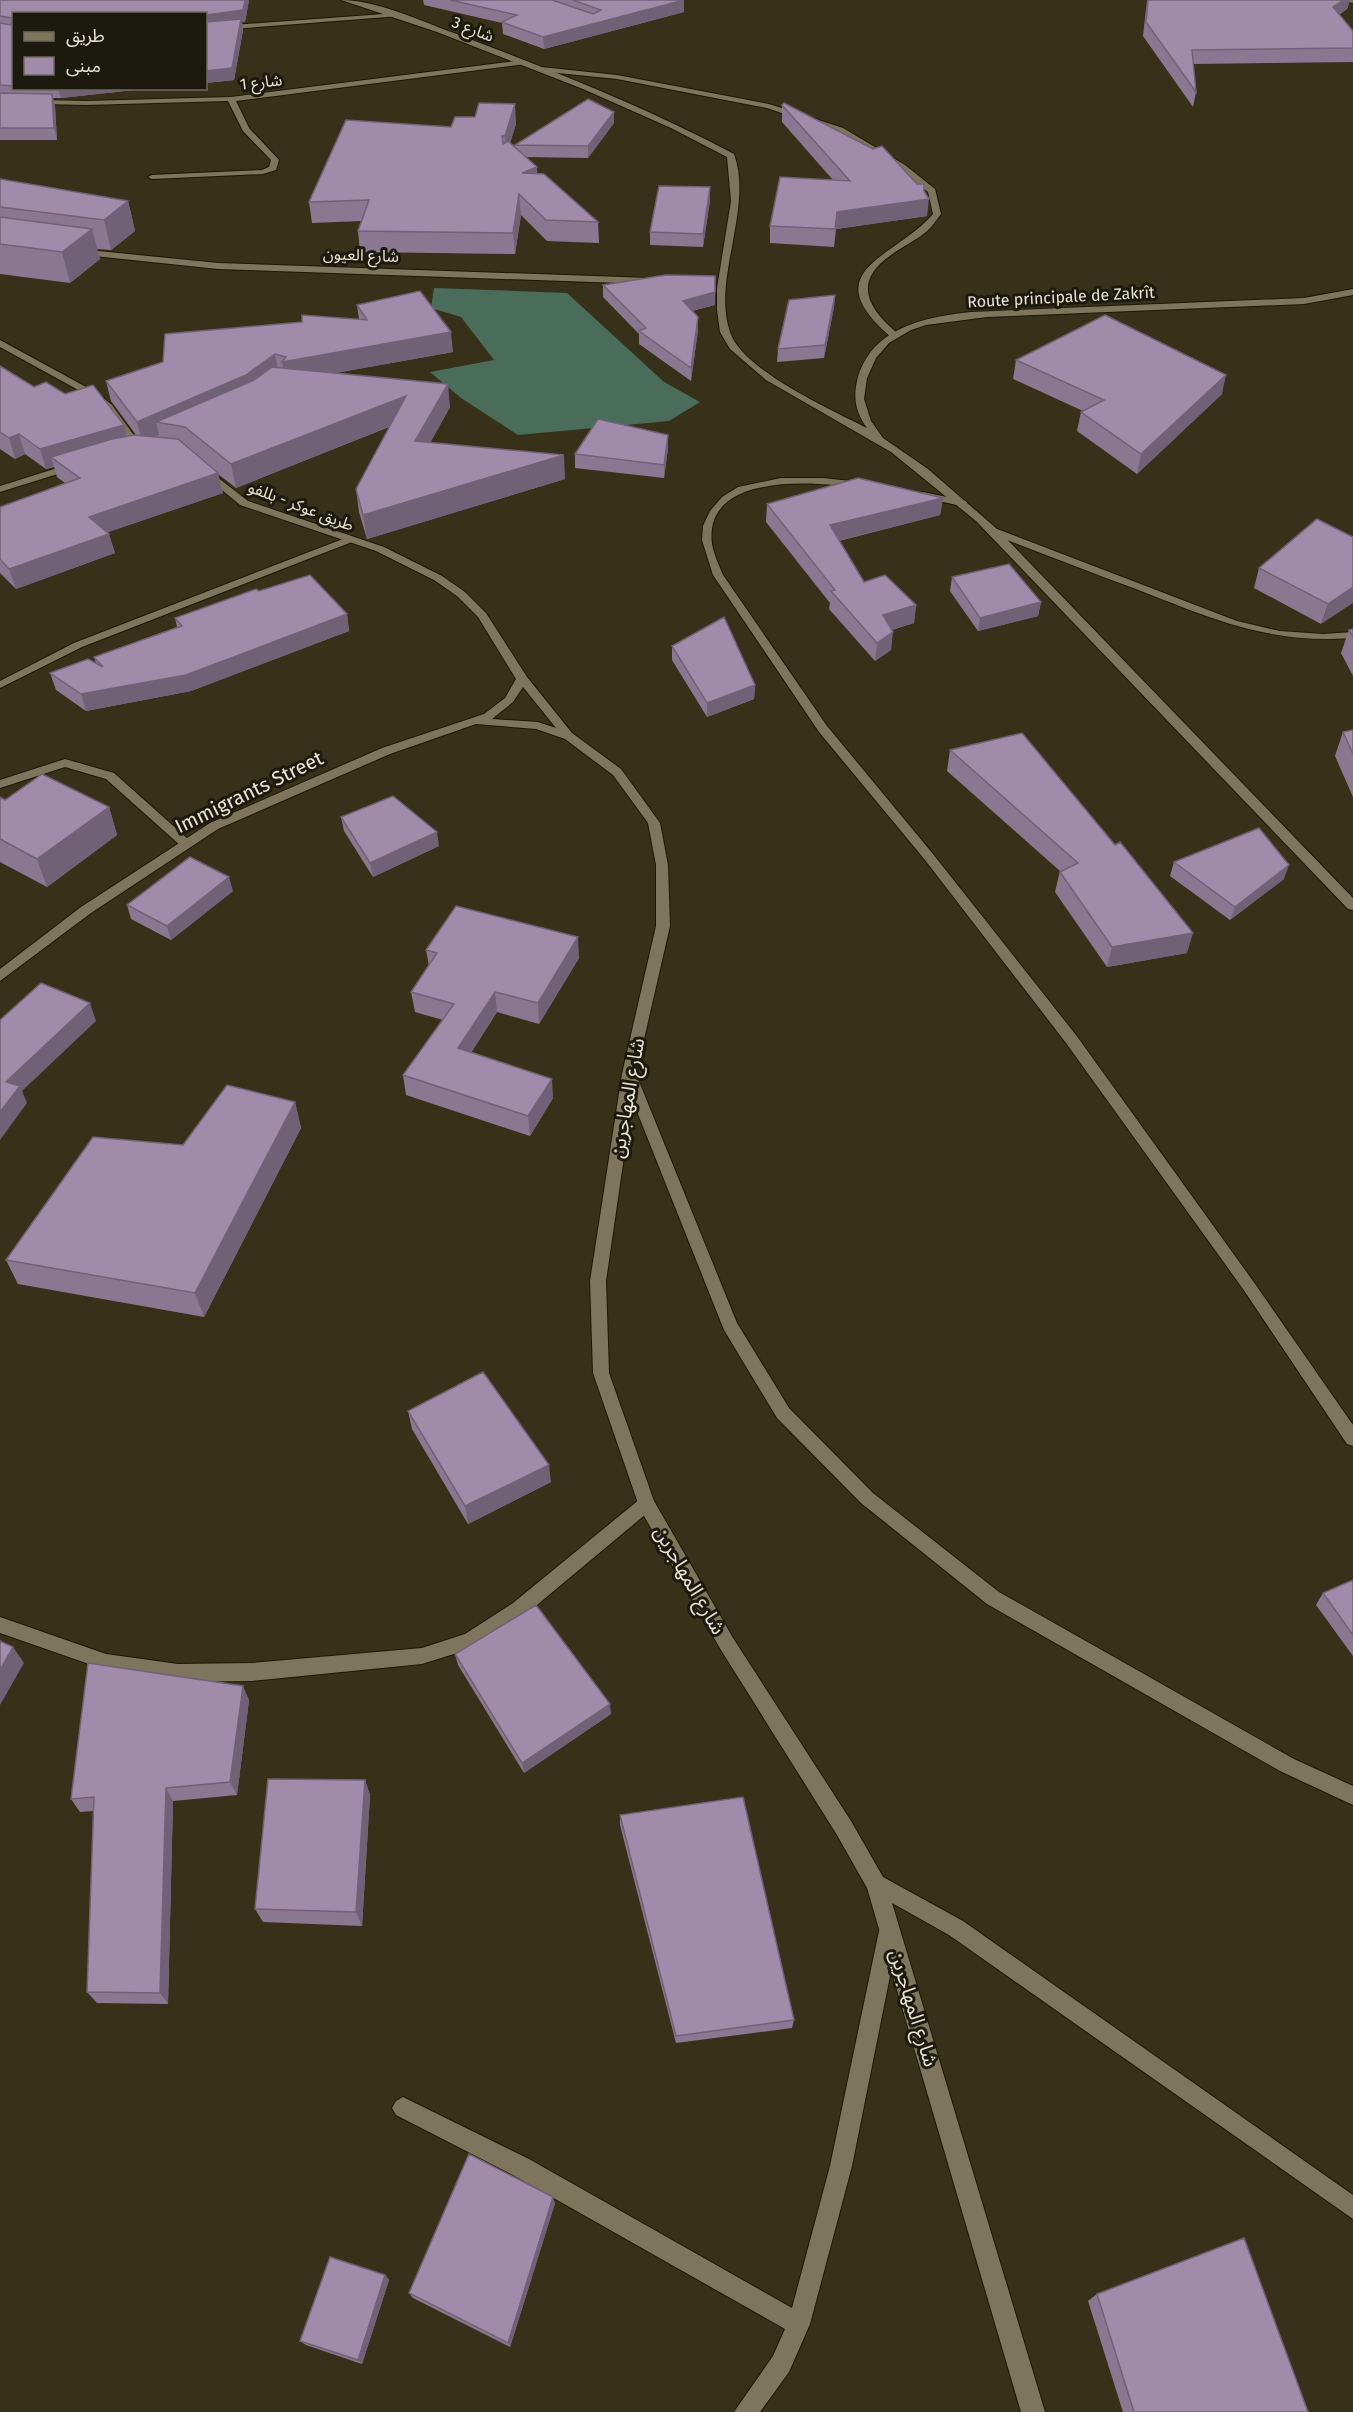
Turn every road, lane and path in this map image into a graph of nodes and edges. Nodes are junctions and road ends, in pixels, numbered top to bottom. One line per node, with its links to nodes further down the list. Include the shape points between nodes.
1 (344, 0): 4 (street, شارع 3)
2 (1339, 0): 3 (street)
3 (1353, 1)
4 (398, 15): 5 (street); 6 (street, شارع 3)
5 (207, 29)
6 (523, 62): 7 (street, شارع 3); 8 (street, شارع 1)
7 (540, 69): 14 (street, شارع 3, via 682,130 731,156 737,180 736,203); 16 (street, via 617,77 784,110 840,130 902,167 932,191 937,214 922,231 882,254 865,278 866,306)
8 (231, 99): 9 (street, شارع 1); 10 (street, via 246,129 275,160 273,168 263,172)
9 (0, 101)
10 (152, 177)
11 (66, 251): 12 (street, شارع العيون, via 219,266)
12 (664, 282)
13 (710, 284): 14 (street)
14 (722, 284): 18 (street, via 725,335 740,354 819,409)
15 (1352, 293): 16 (street, Route principale de Zakrît, via 1215,305 970,315 933,321)
16 (894, 335): 18 (street, Route principale de Zakrît, via 867,366 859,386 861,411)
17 (0, 343): 19 (street, via 94,395 148,447)
18 (880, 440): 25 (street)
19 (123, 451)
20 (83, 463): 23 (street)
21 (201, 465): 27 (street, طريق عوكر - بللفو, via 220,486 244,503)
22 (872, 487): 38 (street, via 800,480 757,485 736,492 720,503 707,531 707,548 718,575 823,729 1071,1039)
23 (0, 489)
24 (908, 492): 25 (street)
25 (962, 503): 26 (street)
26 (993, 531): 28 (street, via 1233,623 1280,634); 35 (street)
27 (348, 540): 29 (street, طريق عوكر - بللفو, via 406,561 461,594 482,615); 30 (street, via 78,645)
28 (1353, 635)
29 (522, 679): 31 (street, via 499,709); 32 (street, شارع المهاجرين)
30 (0, 685)
31 (475, 721): 32 (street, شارع المهاجرين, via 526,724); 34 (street, Immigrants Street, via 386,751 214,826)
32 (568, 736): 37 (street, شارع المهاجرين, via 617,772 654,823 662,865 663,926)
33 (0, 784): 34 (street, via 65,764 110,776)
34 (185, 843): 36 (street, Immigrants Street, via 86,910)
35 (1353, 906)
36 (0, 976)
37 (628, 1074): 39 (street, شارع المهاجرين, via 598,1281 601,1373); 41 (street, via 730,1325 783,1413 867,1498 993,1598 1287,1765)
38 (1353, 1439)
39 (646, 1504): 40 (street, via 519,1609 470,1641 422,1656 252,1672 178,1672 106,1662); 42 (street, شارع المهاجرين, via 727,1644)
40 (0, 1625)
41 (1353, 1796)
42 (876, 1884): 43 (street, شارع المهاجرين); 45 (street, via 956,1928)
43 (890, 1926): 46 (street, via 841,2166); 48 (street, شارع المهاجرين)
44 (403, 2108): 46 (street, via 521,2167)
45 (1353, 2208)
46 (800, 2324): 47 (street, via 781,2364)
47 (746, 2412)
48 (1033, 2412)

